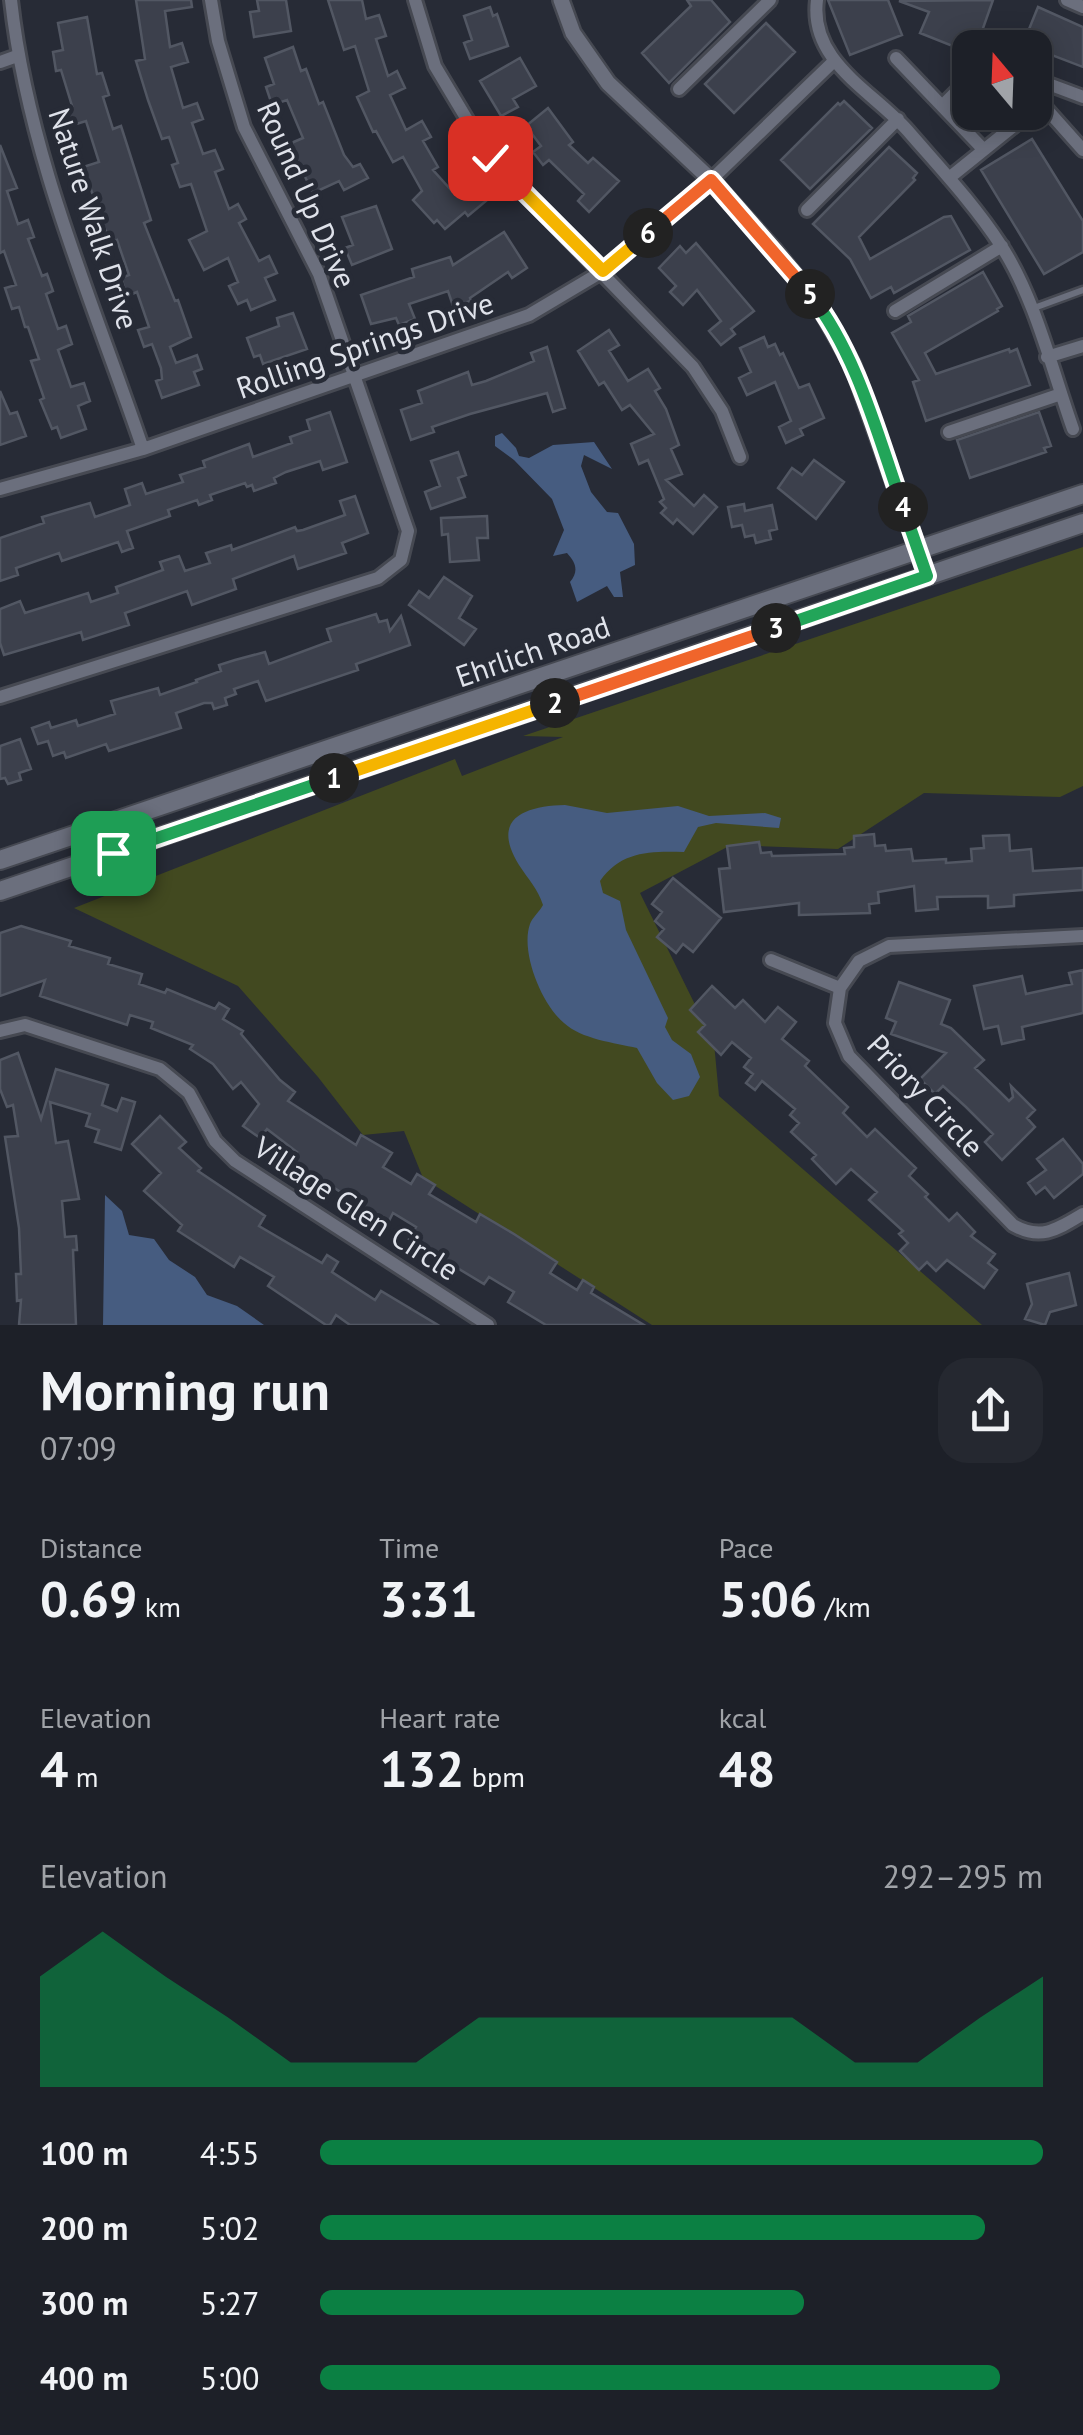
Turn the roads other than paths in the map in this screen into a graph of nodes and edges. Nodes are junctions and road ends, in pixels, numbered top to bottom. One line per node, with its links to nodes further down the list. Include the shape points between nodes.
1 (11, 0): 9 (street, Nature Walk Drive)
2 (211, 0): 34 (street, Round Up Drive, via 244,127 319,274)
3 (415, 0): 28 (street, via 435,66 490,158)
4 (562, 0): 25 (street, via 573,34 608,82)
5 (770, 0): 14 (street)
6 (817, 0): 12 (street, via 814,20)
7 (1067, 0): 8 (street)
8 (1083, 7)
9 (17, 56): 11 (street); 38 (street, Nature Walk Drive, via 41,154)
10 (896, 58): 18 (street)
11 (0, 62)
12 (832, 62): 19 (street); 25 (street, Rolling Springs Drive)
13 (1054, 86): 15 (street); 17 (street)
14 (679, 89)
15 (1052, 89)
16 (952, 96): 18 (street)
17 (1083, 97)
18 (942, 106): 22 (street)
19 (898, 120): 24 (street); 26 (street)
20 (1052, 123): 23 (street)
21 (1009, 130): 22 (street)
22 (984, 149): 24 (street)
23 (1083, 150)
24 (949, 178): 27 (street)
25 (711, 180): 28 (street, Rolling Springs Drive); 43 (street, via 798,278 840,340)
26 (807, 210)
27 (1002, 246): 30 (street); 31 (street)
28 (603, 271): 34 (street, Rolling Springs Drive, via 529,316); 39 (street, via 693,367 722,411)
29 (1083, 290): 30 (lane)
30 (1033, 309): 33 (street)
31 (894, 311)
32 (1083, 346): 33 (street)
33 (1047, 357): 35 (street)
34 (354, 376): 38 (street, Rolling Springs Drive); 45 (street, Round Up Drive, via 408,531 401,560 378,578)
35 (1061, 394): 36 (street); 37 (street)
36 (1073, 430)
37 (948, 432)
38 (144, 449): 40 (street, Rolling Springs Drive)
39 (740, 456)
40 (0, 489)
41 (1083, 494): 43 (main road, Ehrlich Road)
42 (1083, 523): 44 (main road, Ehrlich Road)
43 (919, 551): 44 (street); 46 (main road, Ehrlich Road)
44 (927, 576): 47 (main road, Ehrlich Road)
45 (0, 697)
46 (0, 860)
47 (0, 891)
48 (1083, 936): 50 (street, via 889,946 859,961)
49 (771, 960): 50 (street)
50 (840, 988): 52 (street, Priory Circle, via 835,1023 849,1056 1014,1225 1028,1234 1056,1231)
51 (0, 1031): 53 (street, Village Glen Circle, via 25,1025 160,1069 189,1093 235,1161)
52 (1083, 1214)
53 (488, 1325)

